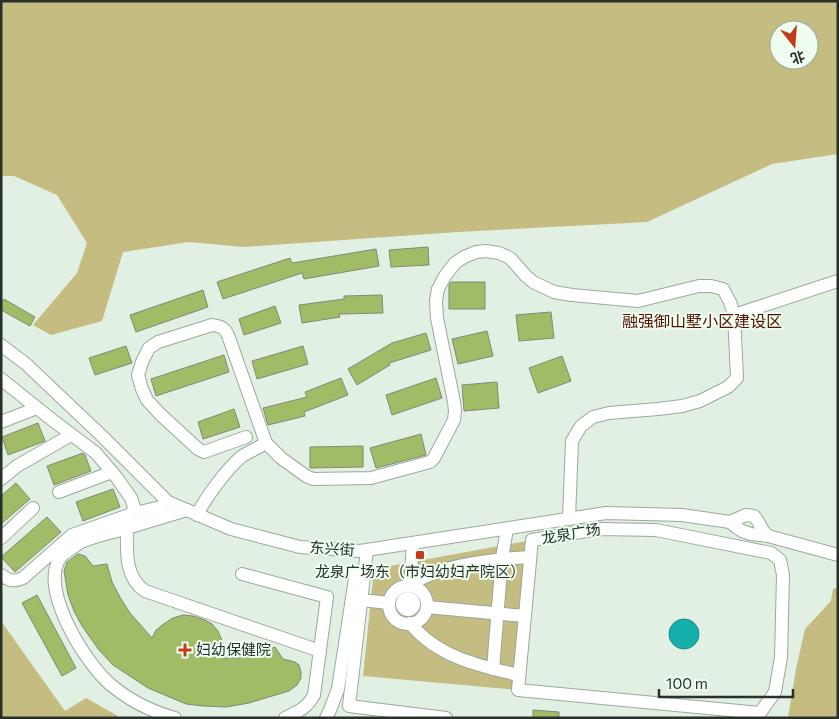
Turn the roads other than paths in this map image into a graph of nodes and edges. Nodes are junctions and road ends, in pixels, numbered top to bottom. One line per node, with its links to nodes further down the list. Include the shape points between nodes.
1 (838, 280): 2 (street)
2 (734, 315): 9 (street, via 722,289 711,286 699,286 638,302 572,295 554,292 533,282 510,258 499,253 476,252 455,264 438,289 437,318 455,411 454,420 430,462 371,478 313,479 281,458); 18 (street, via 737,378 728,387 682,406 609,413 594,417 581,426 572,441)
3 (1, 345): 13 (street, 东兴街, via 69,404)
4 (1, 378): 5 (street)
5 (37, 408): 6 (street); 7 (street)
6 (1, 422)
7 (71, 435): 10 (street, via 96,453); 11 (street)
8 (246, 437): 9 (street, via 204,452 198,449 147,400 138,375 149,348 158,342 212,325 220,326 230,338)
9 (266, 443): 15 (street, via 228,470 201,507)
10 (112, 472): 12 (street); 16 (street, via 131,498)
11 (1, 479)
12 (59, 492)
13 (168, 502): 15 (street, 东兴街); 16 (street)
14 (33, 508): 24 (street)
15 (192, 512): 20 (street); 26 (street, 东兴街, via 231,529 300,546)
16 (132, 514): 31 (street, via 72,534 23,578 8,580)
17 (652, 514): 18 (street, 东兴街, via 606,514); 19 (street, 东兴街); 22 (street)
18 (569, 519): 21 (street, 东兴街)
19 (730, 522): 23 (street, via 742,531); 23 (street, via 746,515 754,516)
20 (127, 528): 39 (street, via 127,561 138,587); 42 (street, via 81,543 60,557 55,586 62,612 91,664 112,685 144,706)
21 (507, 529): 25 (street, 东兴街); 29 (street)
22 (652, 530): 28 (street, 龙泉广场, via 599,529 532,540); 41 (street, 龙泉广场, via 771,553 786,566 783,575 785,646 775,692 760,713 518,690)
23 (768, 536): 27 (street)
24 (1, 538)
25 (413, 543): 26 (street, 东兴街); 32 (street)
26 (363, 551): 33 (street); 44 (street, via 338,689)
27 (838, 555)
28 (530, 556): 29 (street); 37 (street, 龙泉广场)
29 (502, 558): 32 (street, via 441,571); 36 (street)
30 (242, 574): 39 (street, via 327,597)
31 (1, 575)
32 (410, 586): 34 (street, via 397,590); 35 (street, via 422,592)
33 (361, 600): 34 (street); 45 (street, via 348,706)
34 (389, 603): 38 (street, via 394,618)
35 (427, 607): 36 (street); 38 (street, via 422,617)
36 (497, 614): 37 (street); 40 (street)
37 (525, 616): 41 (street, 龙泉广场)
38 (410, 623): 40 (street, via 418,633 447,653)
39 (320, 651): 43 (street, via 310,703)
40 (493, 669): 41 (street)
41 (519, 675)
42 (175, 718)
43 (285, 718)
44 (326, 718)
45 (446, 718)

